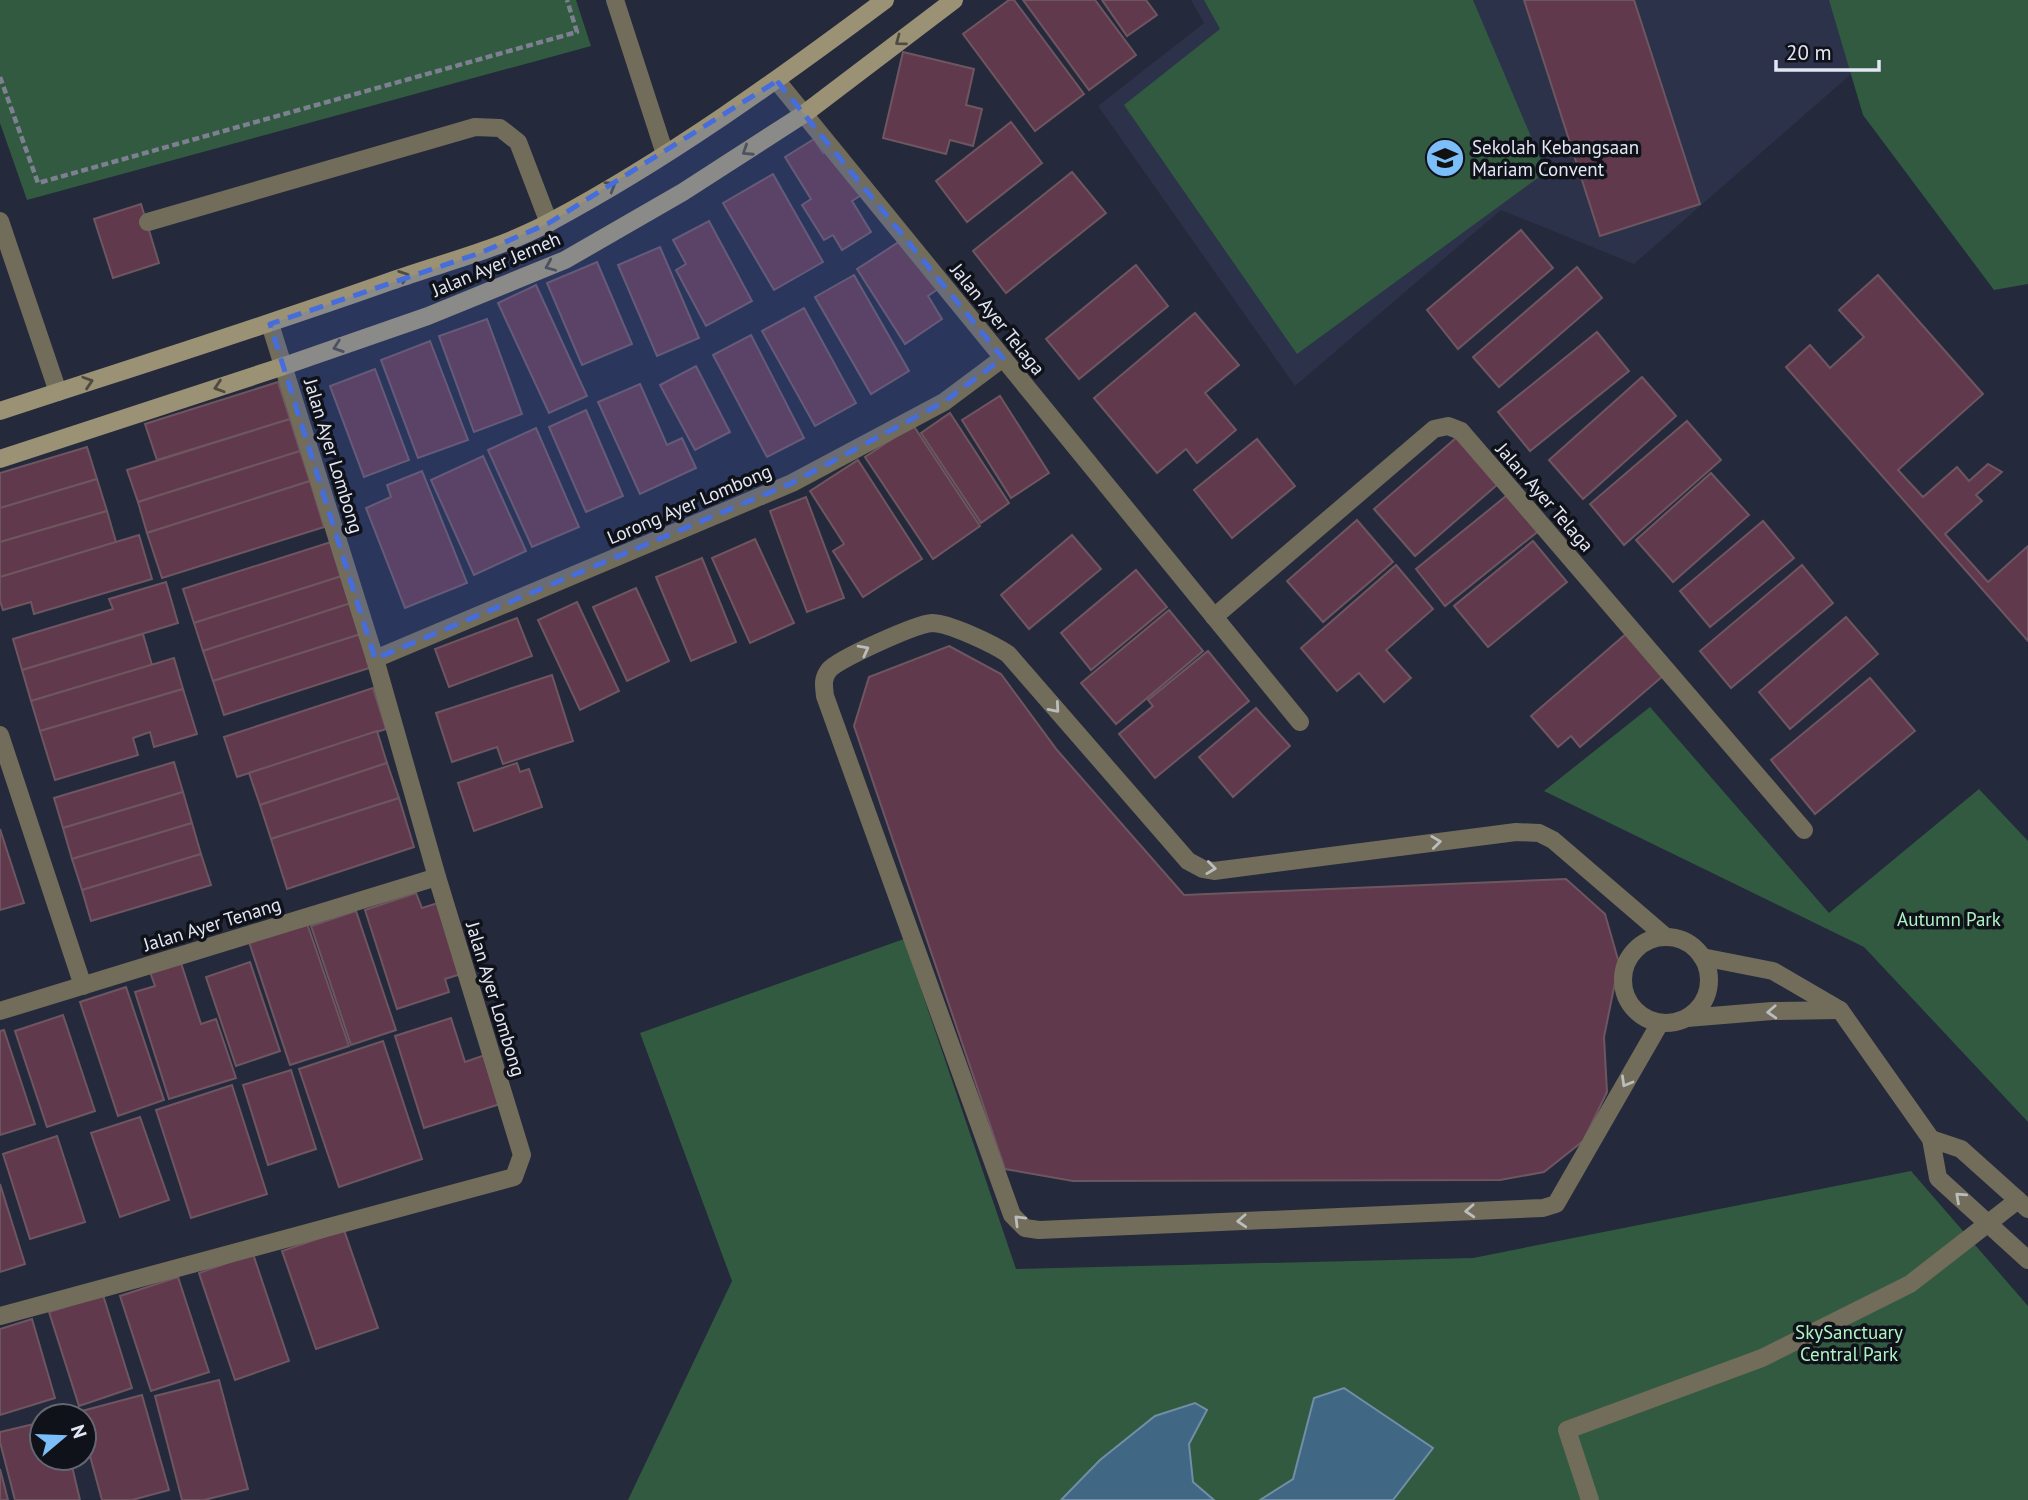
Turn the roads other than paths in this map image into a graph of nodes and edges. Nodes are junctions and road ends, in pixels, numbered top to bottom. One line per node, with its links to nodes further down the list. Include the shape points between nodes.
1 (615, 0): 6 (street)
2 (885, 0): 4 (main road, Jalan Ayer Jerneh)
3 (954, 0): 5 (main road, Jalan Ayer Jerneh, one-way to 5)
4 (777, 81): 5 (street, Jalan Ayer Telaga); 6 (main road, Jalan Ayer Jerneh)
5 (804, 114): 11 (street, Jalan Ayer Telaga); 12 (main road, Jalan Ayer Jerneh, one-way to 12, via 565,260 428,316)
6 (665, 154): 9 (main road, Jalan Ayer Jerneh, one-way to 6)
7 (0, 221): 13 (street)
8 (149, 222): 9 (street, via 475,127 500,128 518,142)
9 (549, 223): 10 (main road, Jalan Ayer Jerneh, one-way to 9, via 480,253)
10 (270, 324): 12 (street, Jalan Ayer Lombong); 13 (main road, Jalan Ayer Jerneh, one-way to 10)
11 (1003, 358): 16 (street, Jalan Ayer Telaga); 17 (street, Lorong Ayer Lombong, via 944,402 792,483)
12 (284, 366): 15 (main road, Jalan Ayer Jerneh, one-way to 15); 17 (street, Jalan Ayer Lombong)
13 (58, 392): 14 (main road, Jalan Ayer Jerneh)
14 (0, 411)
15 (0, 459)
16 (1214, 617): 18 (street, Jalan Ayer Telaga); 20 (street, Jalan Ayer Telaga, via 1434,429 1448,426 1461,431)
17 (375, 659): 21 (street, Jalan Ayer Lombong)
18 (1300, 722)
19 (0, 735): 24 (street)
20 (1804, 830)
21 (437, 877): 24 (street, Jalan Ayer Tenang); 33 (street, Jalan Ayer Lombong, via 522,1155 514,1177)
22 (1666, 937): 23 (street, via 1686,943); 28 (street, via 1638,947 1623,971 1627,1000 1636,1012); 28 (street, one-way to 22, via 1556,1204 1025,1228 1012,1215 825,696 824,680 830,668 903,630 942,625 1008,654 1188,861 1203,869 1516,832 1539,834 1553,840)
23 (1702, 957): 25 (street, via 1773,971); 27 (street, via 1709,984 1705,998)
24 (83, 986): 26 (street, Jalan Ayer Tenang)
25 (1840, 1010): 27 (street, one-way to 27); 29 (street)
26 (0, 1011)
27 (1688, 1018): 28 (street)
28 (1661, 1023)
29 (1931, 1139): 30 (street, via 1961,1149); 31 (street, one-way to 29, via 1938,1178)
30 (2023, 1205): 31 (street)
31 (1989, 1224): 32 (street); 34 (street, via 1910,1284 1762,1357 1567,1430)
32 (2028, 1260)
33 (0, 1316)
34 (1590, 1500)

